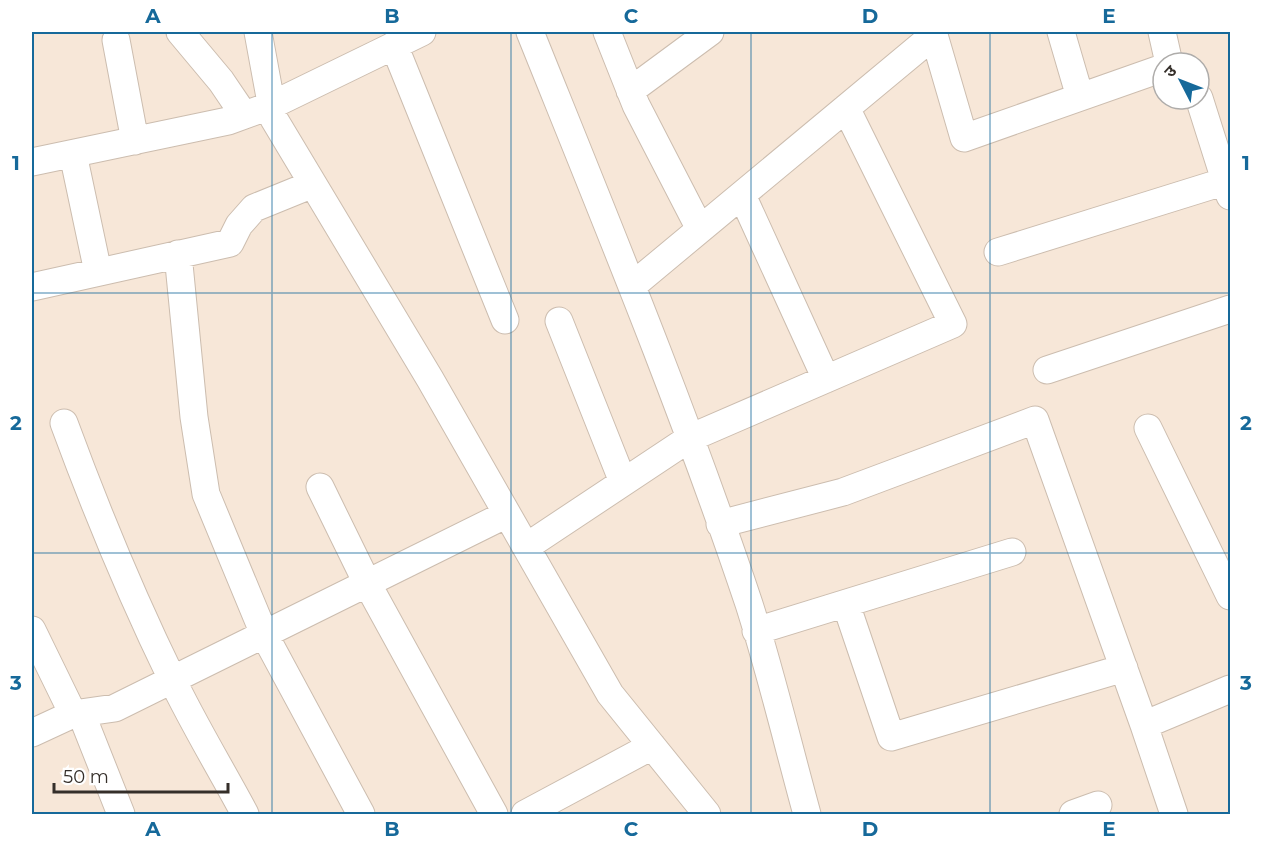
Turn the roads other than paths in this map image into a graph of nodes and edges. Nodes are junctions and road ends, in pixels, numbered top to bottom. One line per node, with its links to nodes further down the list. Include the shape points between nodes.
1 (180, 32): 18 (street)
2 (258, 32): 15 (street)
3 (422, 32): 10 (street)
4 (530, 32): 30 (street)
5 (607, 32): 13 (street)
6 (710, 32): 13 (street)
7 (1061, 32): 14 (street)
8 (1162, 32): 11 (street)
9 (116, 40): 20 (street)
10 (394, 45): 15 (street); 33 (street)
11 (1166, 51)
12 (1151, 72): 14 (street)
13 (630, 91): 26 (street)
14 (1080, 97): 16 (street, via 964,138 934,35)
15 (272, 105): 18 (street); 23 (street, via 274,119)
16 (846, 108): 25 (street); 36 (street, via 952,324)
17 (1209, 111): 19 (street)
18 (244, 116): 20 (street)
19 (1220, 126): 24 (street)
20 (135, 141): 21 (street)
21 (73, 154): 22 (street); 29 (street)
22 (32, 162)
23 (313, 184): 28 (street, via 254,208 230,243); 42 (street)
24 (1228, 188): 27 (street)
25 (742, 195): 26 (street); 36 (street)
26 (700, 229): 30 (street)
27 (998, 252)
28 (178, 254): 29 (street); 51 (street, via 206,494)
29 (98, 272): 31 (street)
30 (632, 286): 39 (street)
31 (32, 287)
32 (1230, 309): 35 (street)
33 (505, 320)
34 (559, 321): 40 (street)
35 (1047, 370)
36 (826, 379): 39 (street)
37 (64, 423): 53 (street, via 97,510)
38 (1148, 428): 47 (street)
39 (690, 438): 40 (street); 43 (street)
40 (623, 482): 44 (street)
41 (320, 487): 46 (street)
42 (507, 514): 44 (street); 46 (street)
43 (720, 524): 50 (street); 52 (street, via 843,492 1035,420)
44 (526, 547): 58 (street, via 610,694)
45 (1012, 552): 48 (street)
46 (367, 583): 51 (street); 62 (street)
47 (1230, 596)
48 (846, 604): 50 (street); 52 (street, via 891,737)
49 (32, 630): 55 (street)
50 (756, 631): 65 (street)
51 (264, 634): 53 (street); 61 (street)
52 (1124, 668): 56 (street)
53 (172, 680): 55 (street, via 115,708); 60 (street)
54 (1230, 689): 56 (street)
55 (77, 714): 57 (street); 59 (street)
56 (1144, 724): 66 (street)
57 (32, 733)
58 (652, 746): 63 (street); 64 (street)
59 (120, 814)
60 (245, 814)
61 (361, 814)
62 (494, 814)
63 (525, 814)
64 (707, 814)
65 (807, 814)
66 (1174, 814)

